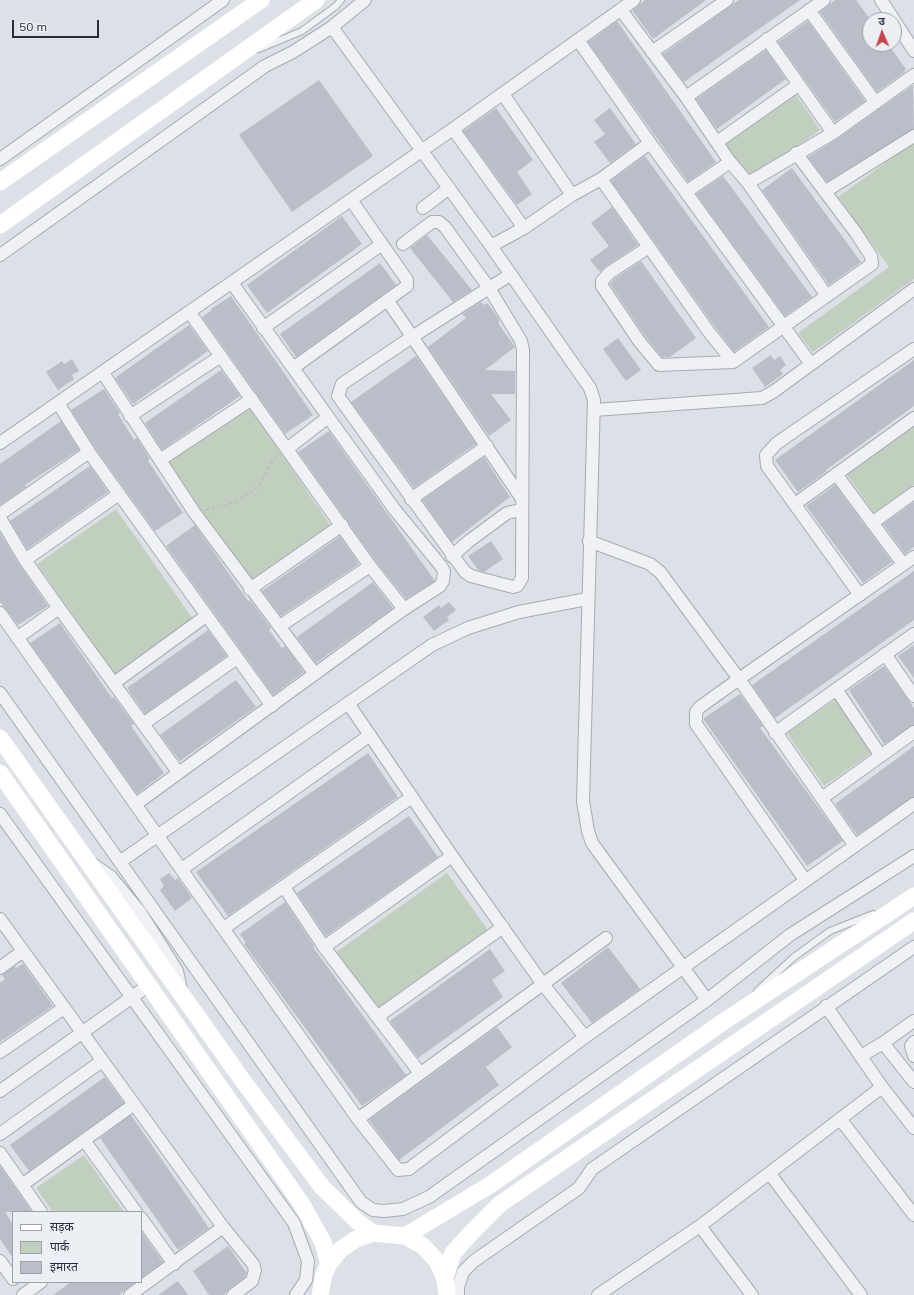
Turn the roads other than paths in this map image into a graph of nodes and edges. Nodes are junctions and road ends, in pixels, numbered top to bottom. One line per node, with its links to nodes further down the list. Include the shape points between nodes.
1 (223, 0): 32 (street)
2 (261, 0): 35 (street)
3 (316, 0): 19 (street)
4 (341, 0): 19 (lane, via 302,31)
5 (365, 0): 13 (street)
6 (634, 0): 10 (street)
7 (727, 0): 18 (street)
8 (824, 0): 11 (street)
9 (881, 0): 12 (street)
10 (621, 10): 16 (street); 18 (street)
11 (809, 10): 15 (street); 24 (street)
12 (889, 12)
13 (332, 27): 30 (street); 49 (street, via 265,66)
14 (902, 32): 17 (street)
15 (767, 39): 21 (street); 23 (street)
16 (578, 40): 22 (street); 29 (street)
17 (914, 51)
18 (652, 52): 23 (street)
19 (232, 60): 43 (street)
20 (914, 75): 24 (street)
21 (798, 86): 26 (street); 28 (street)
22 (503, 94): 25 (street); 40 (street)
23 (686, 97): 28 (street)
24 (876, 103): 26 (street)
25 (453, 129): 30 (street); 44 (street)
26 (833, 133): 31 (street)
27 (914, 136): 38 (street)
28 (717, 142): 33 (street)
29 (650, 143): 34 (street); 39 (street)
30 (422, 151): 37 (street); 41 (street)
31 (796, 153): 36 (street); 38 (street)
32 (0, 158)
33 (730, 162): 36 (street); 39 (street)
34 (601, 179): 40 (street); 48 (street)
35 (0, 182)
36 (748, 183): 54 (street)
37 (449, 188): 42 (street); 47 (street)
38 (826, 191): 54 (street, via 856,232 873,261 868,269)
39 (686, 192): 57 (street)
40 (572, 195): 44 (street)
41 (351, 200): 45 (street); 51 (street)
42 (423, 208)
43 (0, 225)
44 (524, 228): 47 (street)
45 (382, 244): 55 (street, via 408,283 405,289); 58 (street)
46 (403, 244): 52 (street, via 432,222 439,222)
47 (491, 246): 50 (street)
48 (649, 248): 62 (street); 62 (street, via 609,273 602,281 602,286 639,341 659,365)
49 (0, 255)
50 (510, 275): 52 (street); 68 (street, via 590,388)
51 (232, 283): 56 (street); 58 (street)
52 (489, 288): 59 (street); 81 (street, via 521,341 523,350)
53 (914, 290): 63 (street)
54 (827, 296): 57 (street)
55 (388, 301): 59 (street); 64 (street)
56 (190, 312): 61 (street); 65 (street)
57 (785, 326): 62 (street); 63 (street)
58 (263, 328): 64 (street)
59 (412, 338): 73 (street); 80 (street, via 342,384 338,396)
60 (914, 349): 82 (street, via 766,455 767,466)
61 (221, 356): 66 (street); 69 (street)
62 (733, 362)
63 (811, 364): 68 (street, via 762,398)
64 (293, 368): 70 (street)
65 (103, 373): 67 (street); 69 (street)
66 (252, 399): 74 (street); 76 (street)
67 (58, 402): 72 (street); 75 (street)
68 (594, 410): 87 (street)
69 (130, 416): 76 (street)
70 (327, 418): 74 (street); 97 (street, via 444,571 440,586)
71 (914, 418): 77 (street)
72 (0, 443)
73 (487, 446): 80 (street); 81 (street)
74 (287, 449): 86 (street)
75 (89, 452): 79 (street); 83 (street)
76 (160, 460): 93 (street)
77 (836, 474): 82 (street); 85 (street)
78 (914, 493): 85 (street)
79 (119, 494): 90 (street); 99 (street)
80 (411, 499): 88 (street)
81 (522, 504): 88 (street, via 469,540); 88 (street, via 522,578 517,586 471,576)
82 (794, 504): 94 (street)
83 (0, 514)
84 (0, 518): 90 (street)
85 (872, 523): 91 (street)
86 (342, 525): 92 (street); 93 (street)
87 (589, 541): 95 (street); 106 (street, via 650,564 660,572)
88 (452, 556)
89 (914, 557): 91 (street)
90 (26, 560): 96 (street)
91 (903, 564): 94 (street)
92 (370, 566): 97 (street); 100 (street)
93 (250, 589): 100 (street)
94 (860, 595): 106 (street)
95 (587, 599): 111 (street, via 519,612 468,628 432,645); 143 (street, via 582,801 588,831 592,843)
96 (59, 608): 102 (street); 107 (street)
97 (404, 609): 105 (street)
98 (0, 613): 102 (street)
99 (206, 616): 104 (street); 107 (street)
100 (280, 626): 105 (street)
101 (914, 634): 103 (street)
102 (17, 638): 123 (street)
103 (886, 654): 108 (street); 110 (street)
104 (237, 658): 112 (street); 113 (street)
105 (315, 674): 112 (street)
106 (739, 679): 114 (street); 132 (street, via 700,707 696,712 696,724)
107 (114, 683): 113 (street)
108 (836, 689): 114 (street); 118 (street)
109 (0, 693): 130 (street)
110 (914, 696)
111 (348, 703): 116 (street); 126 (street)
112 (272, 706): 119 (street)
113 (143, 724): 119 (street)
114 (775, 732): 122 (street)
115 (914, 732): 118 (street)
116 (370, 735): 121 (street); 131 (street)
117 (0, 738): 180 (street, via 181,995 322,1187)
118 (881, 756): 122 (street)
119 (178, 772): 123 (street)
120 (0, 773): 146 (street)
121 (412, 797): 128 (street); 133 (street)
122 (822, 798): 127 (street)
123 (136, 804): 126 (street)
124 (914, 804): 127 (street)
125 (0, 814): 147 (street)
126 (158, 835): 130 (street); 131 (street)
127 (855, 846): 132 (street)
128 (452, 856): 137 (street); 140 (street)
129 (914, 856): 148 (street, via 790,935)
130 (121, 861): 148 (street, via 361,1202 373,1210 403,1209 429,1197)
131 (182, 869): 138 (street)
132 (805, 880): 143 (street)
133 (284, 887): 138 (street); 140 (street)
134 (909, 899): 181 (street, via 723,1022 490,1184)
135 (0, 919): 142 (street)
136 (914, 921): 188 (street, via 500,1204 453,1253)
137 (503, 927): 145 (street); 151 (street)
138 (224, 928): 166 (street)
139 (606, 938): 145 (street)
140 (324, 947): 151 (street)
141 (914, 947): 149 (street)
142 (23, 951): 144 (street); 150 (street)
143 (682, 966): 148 (street); 154 (street)
144 (0, 968)
145 (542, 983): 154 (street); 161 (street)
146 (149, 985): 147 (street); 184 (street, via 301,1203 323,1242)
147 (131, 998): 153 (street); 193 (street, via 298,1231 306,1252 308,1272)
148 (707, 1000)
149 (826, 1006): 158 (street); 195 (street, via 592,1169 579,1188 474,1261 463,1272)
150 (64, 1008): 153 (street); 157 (street)
151 (377, 1017): 161 (street)
152 (914, 1021): 156 (street)
153 (81, 1033): 160 (street); 164 (street)
154 (585, 1037): 166 (street, via 409,1169 398,1170)
155 (914, 1042): 159 (street, via 911,1046)
156 (884, 1043): 158 (street); 162 (street)
157 (0, 1052)
158 (861, 1056): 163 (street)
159 (914, 1056)
160 (102, 1061): 165 (street); 169 (street)
161 (420, 1073): 166 (street)
162 (914, 1082)
163 (882, 1087): 167 (street); 168 (street)
164 (0, 1091)
165 (133, 1105): 170 (street); 179 (street)
166 (358, 1119)
167 (840, 1120): 172 (street); 176 (street)
168 (914, 1128)
169 (0, 1134)
170 (84, 1140): 173 (street); 175 (street)
171 (0, 1153): 173 (street)
172 (770, 1174): 178 (street); 197 (street)
173 (22, 1185): 174 (street)
174 (40, 1211)
175 (135, 1211)
176 (914, 1215)
177 (142, 1219): 183 (street)
178 (700, 1226): 189 (street); 196 (street)
179 (223, 1227): 183 (street); 192 (street, via 255,1270 252,1280)
180 (373, 1234): 181 (street); 184 (street, via 350,1243)
181 (405, 1236): 188 (street, via 422,1246 436,1260)
182 (0, 1261): 185 (street)
183 (174, 1264): 191 (street)
184 (328, 1264): 194 (street, via 322,1279)
185 (12, 1278)
186 (16, 1283): 190 (street)
187 (40, 1283): 190 (street)
188 (446, 1287)
189 (750, 1294)
190 (23, 1295)
191 (130, 1295)
192 (233, 1295)
193 (296, 1295)
194 (320, 1295)
195 (458, 1295)
196 (598, 1295)
197 (861, 1295)

